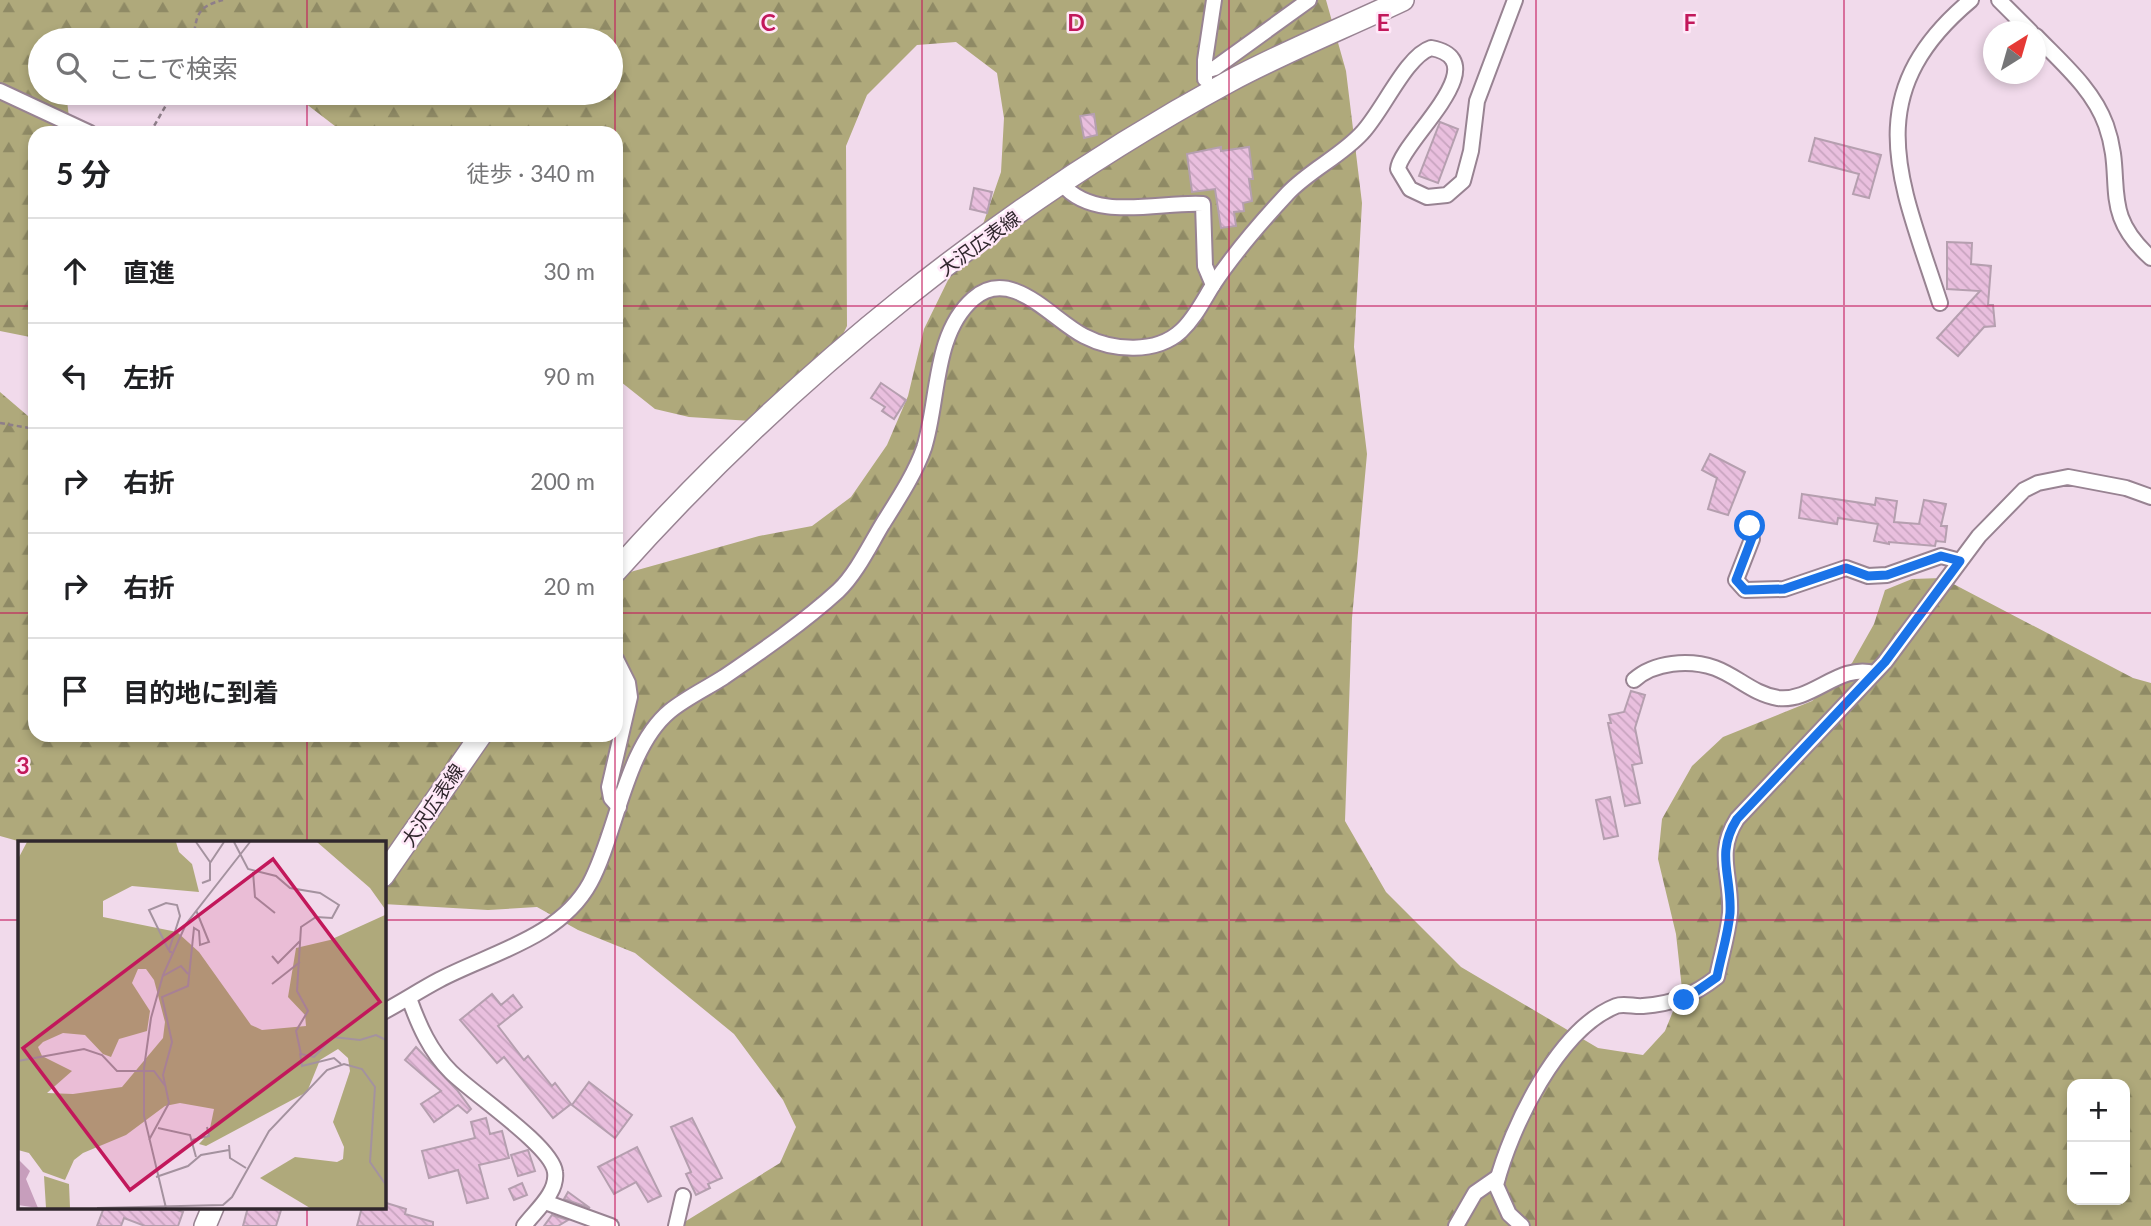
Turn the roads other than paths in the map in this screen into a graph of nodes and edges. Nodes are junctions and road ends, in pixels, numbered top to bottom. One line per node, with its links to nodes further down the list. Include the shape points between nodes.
1 (1214, 0): 9 (street)
2 (1309, 0): 9 (street)
3 (1403, 0): 11 (main road, 大沢広表線)
4 (1515, 0): 17 (street, via 1483,84 1468,165 1456,190 1438,198 1416,195 1398,169 1403,153 1451,86 1455,66 1449,56 1431,48 1412,58 1389,99 1360,135 1289,192)
5 (1971, 0): 18 (street, via 1945,21 1919,56 1909,75 1896,135 1901,179)
6 (1999, 0): 7 (street)
7 (2020, 21)
8 (2046, 48): 16 (street, via 2096,102 2114,159 2117,212 2131,237)
9 (1205, 71): 11 (street)
10 (0, 91): 12 (street)
11 (1212, 93): 15 (main road, 大沢広表線)
12 (28, 104)
13 (30, 105): 14 (street)
14 (75, 126)
15 (1062, 184): 17 (street, via 1074,196 1114,206 1203,204 1205,266); 22 (main road, 大沢広表線, via 920,286 824,366 684,494)
16 (2151, 258)
17 (1213, 285): 29 (street, via 1179,333 1161,344 1141,348 1080,335 1019,292 985,291 974,298 949,335 942,355 922,454 841,588 727,675 671,710 642,749)
18 (1940, 303)
19 (2151, 497): 21 (street, via 2068,477 2038,483 2012,502)
20 (1750, 526): 21 (street, via 1752,538 1736,580 1745,590 1784,589 1846,568 1877,577 1941,556)
21 (1960, 561): 24 (street)
22 (623, 563)
23 (623, 673): 26 (street, via 630,697)
24 (1874, 673): 25 (street, via 1849,672 1792,698 1766,695 1714,668 1689,664 1651,668); 33 (street, via 1727,834 1724,858 1730,914 1717,977 1684,1000 1619,1005 1583,1027 1570,1039 1517,1122)
25 (1633, 680)
26 (623, 727)
27 (476, 742): 30 (main road, 大沢広表線)
28 (620, 742): 29 (street, via 609,787)
29 (619, 807): 31 (street, via 589,885 572,907 544,930)
30 (385, 873)
31 (409, 998): 32 (street); 35 (street, via 421,1033 450,1070 536,1142 555,1168)
32 (385, 1011)
33 (1499, 1177): 41 (street, via 1475,1193); 42 (street, via 1496,1185 1509,1214)
34 (683, 1196): 40 (street)
35 (545, 1202): 38 (street); 39 (street)
36 (213, 1208): 37 (main road)
37 (205, 1226)
38 (524, 1226)
39 (611, 1226)
40 (676, 1226)
41 (1456, 1226)
42 (1522, 1226)

